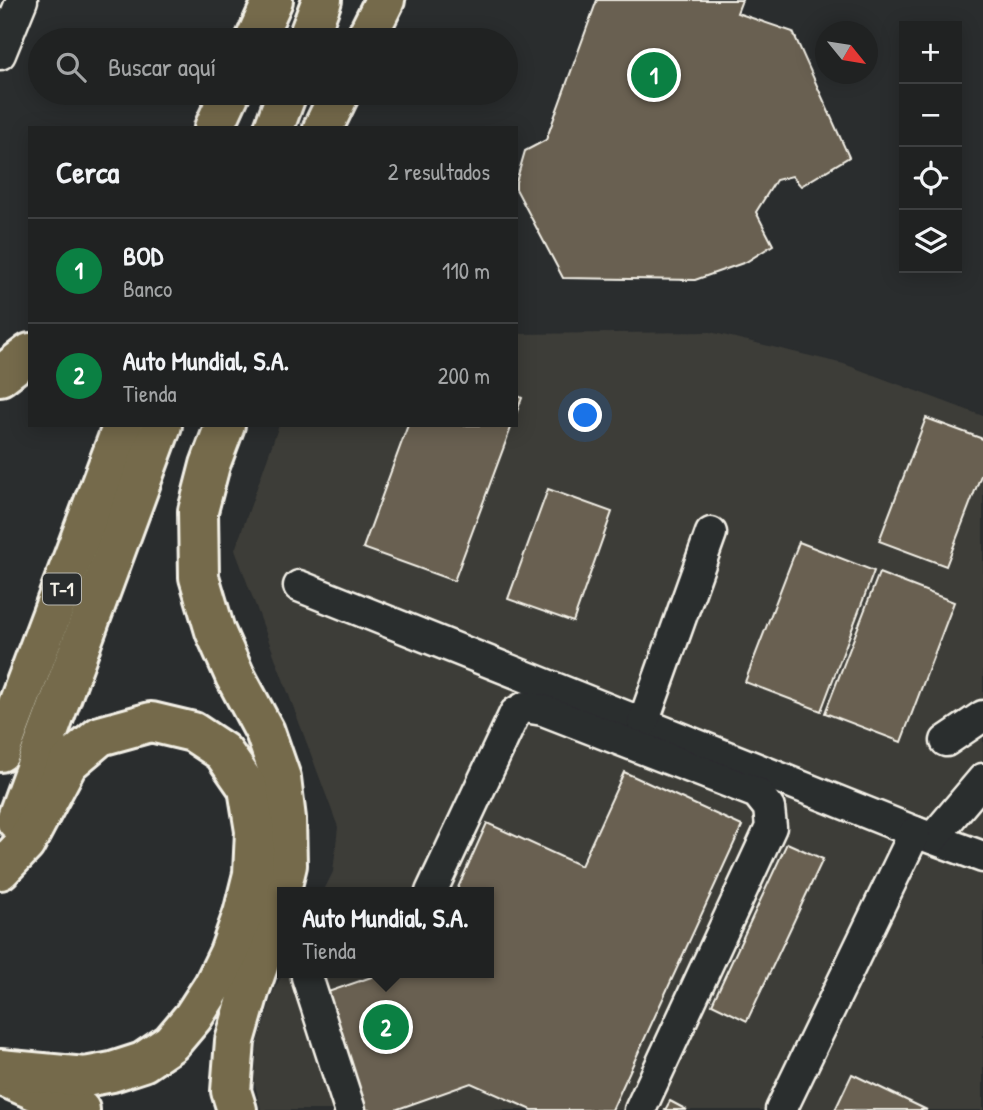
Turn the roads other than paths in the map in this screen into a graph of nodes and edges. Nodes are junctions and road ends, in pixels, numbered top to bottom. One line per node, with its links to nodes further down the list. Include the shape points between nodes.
1 (22, 0): 12 (street)
2 (274, 0): 7 (main road)
3 (284, 0): 8 (main road)
4 (322, 0): 9 (main road)
5 (385, 0): 10 (main road)
6 (394, 0): 11 (main road)
7 (261, 28)
8 (274, 28)
9 (312, 28)
10 (371, 28)
11 (383, 28)
12 (0, 54)
13 (225, 105): 18 (main road)
14 (245, 105): 19 (main road)
15 (283, 105): 20 (main road)
16 (334, 105): 21 (main road)
17 (351, 105): 22 (main road)
18 (215, 126)
19 (237, 126)
20 (275, 126)
21 (324, 126)
22 (343, 126)
23 (28, 355): 24 (main road)
24 (0, 376)
25 (122, 427): 35 (main road, T-1)
26 (161, 427): 30 (main road, T-1)
27 (177, 427): 30 (main road)
28 (224, 427): 41 (main road, via 198,512 199,577 215,631 265,733 281,778 287,865)
29 (711, 533): 33 (street)
30 (106, 573): 39 (main road, T-1)
31 (299, 586): 33 (street)
32 (983, 716): 34 (street)
33 (642, 723): 37 (street)
34 (946, 741)
35 (0, 752)
36 (983, 779): 37 (street)
37 (924, 835): 38 (street); 51 (street)
38 (983, 857)
39 (0, 864)
40 (0, 870): 45 (main road, via 25,844 68,764 100,736 151,722 193,732 223,752 248,788 255,831 253,874 243,914 213,986 171,1043 143,1062 85,1077)
41 (282, 887)
42 (434, 887): 50 (street, via 515,713 525,707 757,793 769,808 771,827)
43 (277, 906): 48 (main road, via 235,1041 231,1091)
44 (307, 978): 49 (street)
45 (0, 1069)
46 (0, 1075): 47 (main road)
47 (66, 1107)
48 (237, 1110)
49 (350, 1110)
50 (640, 1110)
51 (781, 1110)

